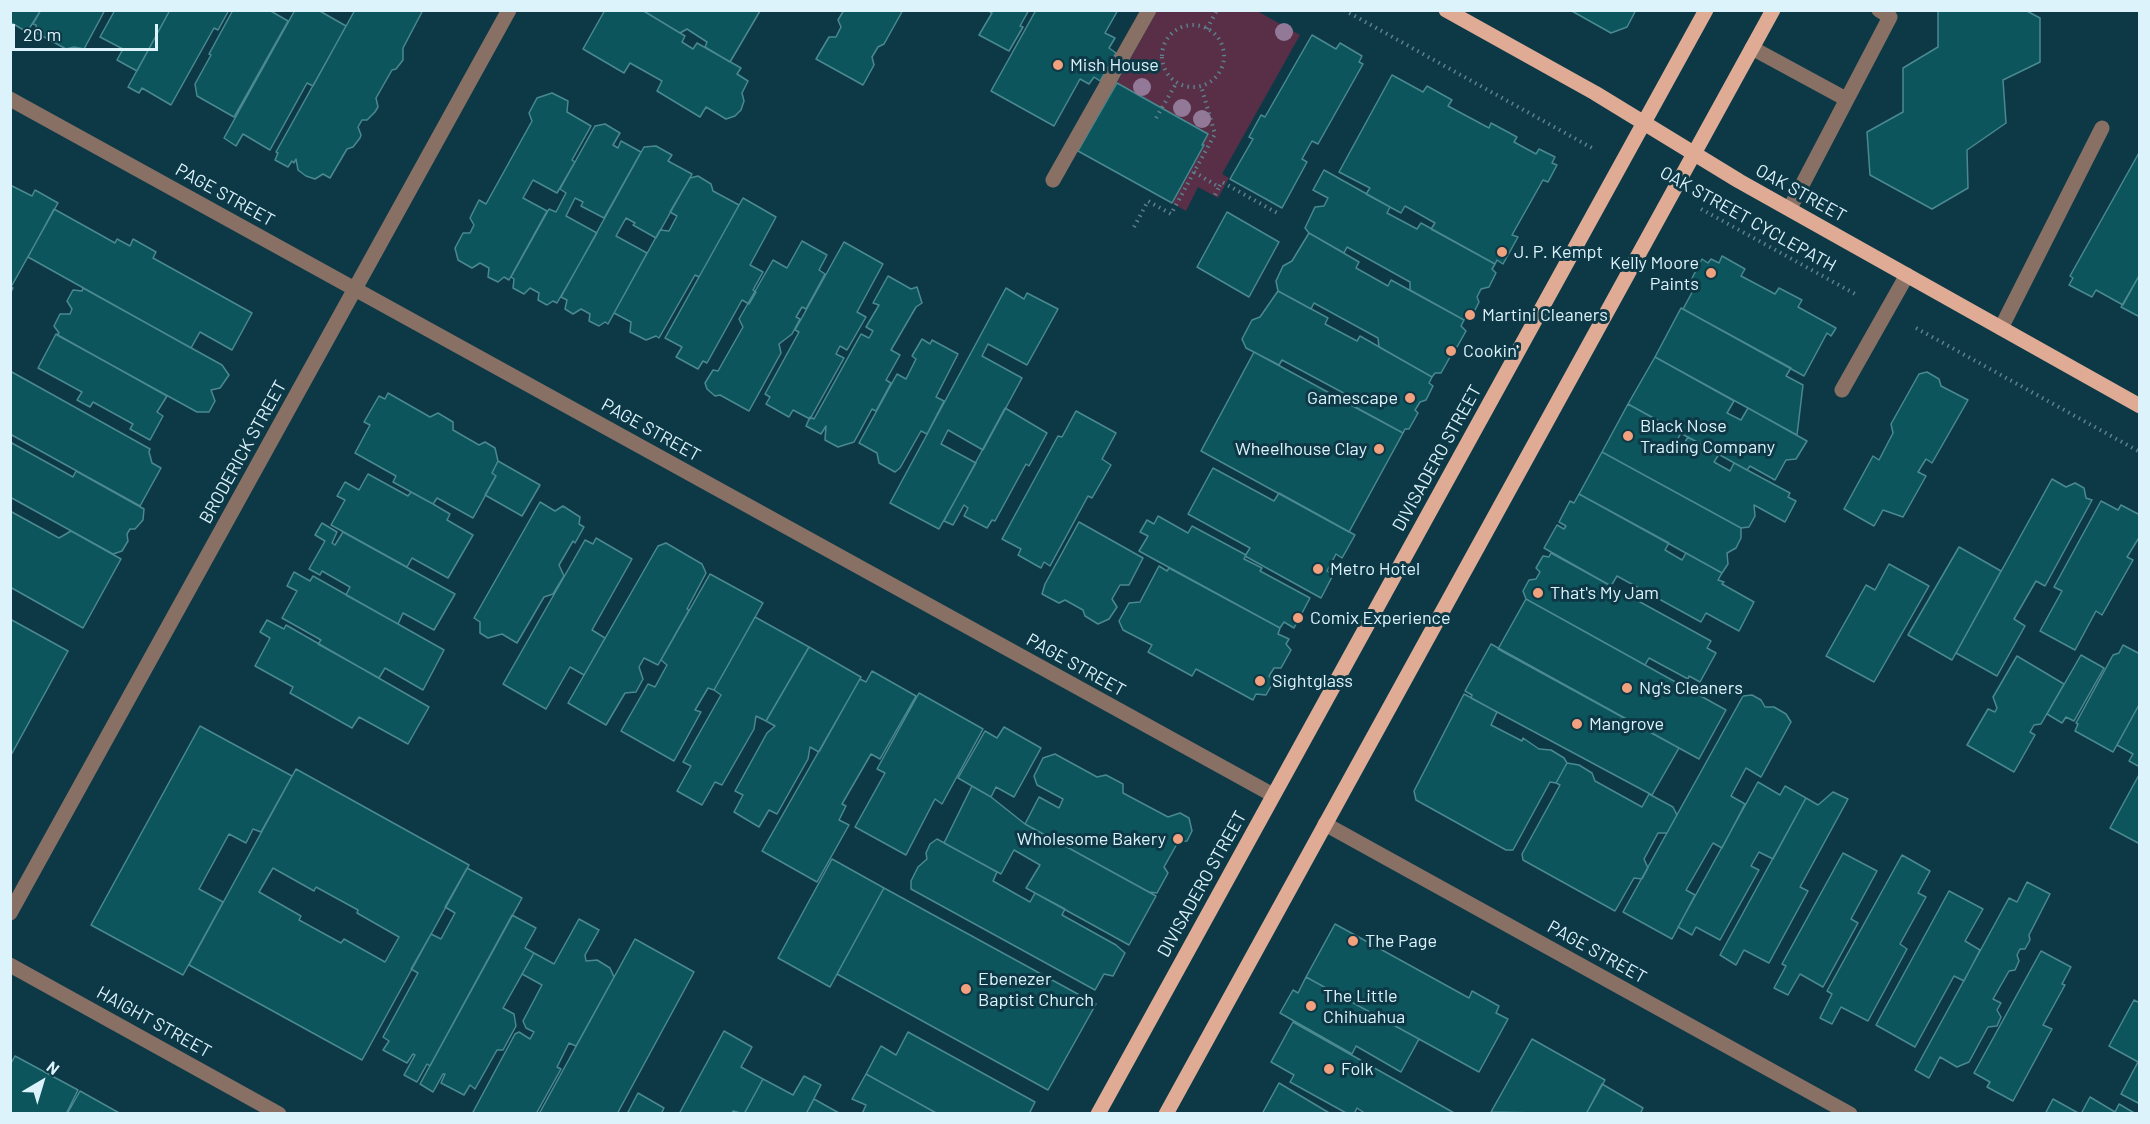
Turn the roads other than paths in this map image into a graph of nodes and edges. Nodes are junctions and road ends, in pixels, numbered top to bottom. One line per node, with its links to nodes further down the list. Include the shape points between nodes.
1 (509, 10): 16 (street, BRODERICK STREET)
2 (1149, 10): 13 (street)
3 (1446, 10): 10 (main road, OAK STREET)
4 (1706, 10): 10 (main road, DIVISADERO STREET)
5 (1773, 10): 7 (main road)
6 (1879, 10): 9 (street, via 1890,16)
7 (1752, 48): 9 (street); 12 (main road)
8 (10, 99): 16 (street, PAGE STREET)
9 (1846, 99): 14 (street)
10 (1644, 122): 12 (main road, OAK STREET); 20 (main road, DIVISADERO STREET)
11 (2102, 128): 17 (street)
12 (1694, 155): 14 (main road, OAK STREET); 21 (main road)
13 (1053, 180)
14 (1790, 208): 15 (main road, OAK STREET)
15 (1907, 275): 17 (main road, OAK STREET); 18 (street)
16 (355, 289): 20 (street, PAGE STREET); 22 (street, BRODERICK STREET)
17 (2001, 328): 19 (main road, OAK STREET)
18 (1842, 390)
19 (2139, 406)
20 (1273, 795): 25 (main road, DIVISADERO STREET)
21 (1325, 824): 26 (main road); 27 (street, PAGE STREET)
22 (10, 913)
23 (10, 965): 24 (street, HAIGHT STREET)
24 (279, 1113)
25 (1098, 1113)
26 (1166, 1113)
27 (1850, 1113)

